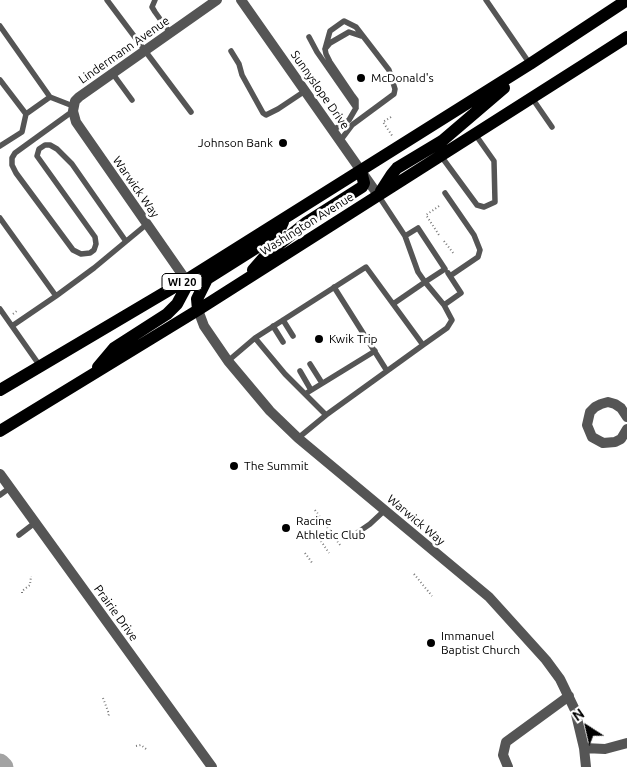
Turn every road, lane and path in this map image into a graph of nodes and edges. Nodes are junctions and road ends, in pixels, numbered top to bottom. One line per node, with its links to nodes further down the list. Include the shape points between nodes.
1 (107, 0): 13 (lane)
2 (156, 0): 8 (lane, via 152,7)
3 (217, 0): 8 (street, Lindermann Avenue)
4 (241, 0): 18 (street, Sunnyslope Drive)
5 (486, 0): 15 (lane)
6 (627, 0): 15 (main road, Washington Avenue / WI 20)
7 (0, 26): 19 (lane)
8 (170, 33): 13 (street, Lindermann Avenue)
9 (627, 36): 20 (main road, Washington Avenue / WI 20)
10 (309, 37): 23 (lane)
11 (363, 37): 12 (lane, via 349,32); 12 (lane, via 356,27 344,21 330,31); 31 (lane, via 389,70 394,94 352,125)
12 (325, 49): 23 (lane, via 356,100)
13 (145, 51): 16 (street, Lindermann Avenue); 24 (lane)
14 (230, 51): 18 (lane, via 266,115)
15 (530, 64): 34 (main road, Washington Avenue / WI 20); 36 (main road, via 436,146 397,168)
16 (113, 74): 21 (lane); 22 (street, Lindermann Avenue, via 79,97)
17 (0, 80): 25 (lane)
18 (304, 91): 28 (street, Sunnyslope Drive)
19 (50, 97): 22 (lane); 25 (lane)
20 (532, 98): 27 (lane); 29 (main road, Washington Avenue / WI 20)
21 (132, 100)
22 (73, 108): 40 (street, Warwick Way, via 76,122); 43 (lane, via 15,153 12,165 72,250 90,253 96,244 95,237 37,156 45,145 57,149 72,164)
23 (356, 108): 28 (lane, via 349,120)
24 (192, 112)
25 (26, 114): 32 (lane, via 22,132)
26 (391, 117): 30 (path, via 383,122)
27 (552, 127)
28 (332, 130): 31 (street, Sunnyslope Drive)
29 (475, 134): 33 (main road, Washington Avenue / WI 20); 33 (lane, via 494,161 495,202 484,207 477,205)
30 (393, 137)
31 (340, 141): 34 (street, Sunnyslope Drive)
32 (0, 146)
33 (441, 156): 36 (main road, Washington Avenue / WI 20)
34 (361, 171): 36 (street, Sunnyslope Drive); 39 (main road, Washington Avenue / WI 20); 49 (main road, via 362,187 294,232 267,254)
35 (445, 193): 47 (lane, via 474,234 480,250 478,257)
36 (378, 195): 42 (lane); 49 (main road, Washington Avenue / WI 20)
37 (440, 206): 41 (path, via 426,215)
38 (0, 218): 52 (lane)
39 (284, 218): 48 (main road, Washington Avenue / WI 20); 57 (main road, via 272,238 207,279 197,299)
40 (147, 224): 43 (lane); 48 (street, Warwick Way)
41 (440, 235)
42 (405, 236): 46 (lane, via 418,228); 50 (lane, via 418,272)
43 (125, 240): 52 (lane)
44 (444, 241): 45 (path)
45 (454, 254)
46 (445, 269): 47 (lane); 50 (lane)
47 (450, 276): 54 (lane, via 461,293)
48 (186, 280): 69 (main road, Washington Avenue / WI 20); 72 (main road, via 185,289 168,314 114,348)
49 (243, 281): 57 (main road, Washington Avenue / WI 20)
50 (426, 282): 53 (lane); 54 (lane)
51 (334, 287): 53 (lane, via 366,266); 59 (lane); 66 (lane)
52 (56, 296): 60 (lane)
53 (393, 304): 65 (lane)
54 (444, 305): 65 (lane, via 452,320 447,328)
55 (0, 309): 60 (lane)
56 (18, 310): 58 (path)
57 (198, 310): 67 (street, Warwick Way, via 204,326); 72 (main road, Washington Avenue / WI 20)
58 (11, 315)
59 (283, 320): 61 (lane); 62 (lane)
60 (12, 326): 69 (lane)
61 (272, 326): 63 (lane); 64 (lane)
62 (293, 336)
63 (255, 338): 67 (lane); 76 (lane)
64 (283, 342)
65 (423, 345): 71 (lane)
66 (375, 351): 71 (lane); 73 (lane)
67 (228, 361): 81 (street, Warwick Way)
68 (310, 364): 73 (lane)
69 (40, 366): 74 (main road, Washington Avenue / WI 20)
70 (300, 371): 75 (lane)
71 (387, 371): 77 (lane)
72 (92, 375): 79 (main road, Washington Avenue / WI 20)
73 (322, 383): 75 (lane)
74 (0, 390)
75 (311, 390): 76 (lane)
76 (305, 394): 77 (lane)
77 (326, 415): 81 (lane)
78 (627, 417): 80 (street, via 621,408 608,402 595,407 587,419 588,432 597,441 609,444)
79 (0, 432)
80 (626, 433)
81 (298, 438): 85 (street, Warwick Way)
82 (0, 474): 83 (street, Prairie Drive)
83 (11, 487): 84 (lane); 87 (street, Prairie Drive)
84 (0, 495)
85 (385, 510): 89 (lane); 99 (street, Warwick Way, via 489,597 546,660)
86 (316, 512): 91 (path)
87 (36, 522): 88 (lane); 106 (street, Prairie Drive)
88 (19, 535)
89 (354, 535)
90 (320, 541): 93 (path)
91 (340, 545)
92 (305, 552): 94 (path)
93 (329, 553)
94 (313, 564)
95 (414, 574): 98 (path)
96 (31, 576): 97 (path, via 30,585)
97 (22, 593)
98 (432, 596)
99 (569, 696): 104 (street, Warwick Way); 107 (street, via 511,736 503,755)
100 (103, 698): 101 (path)
101 (108, 717)
102 (627, 743): 104 (street, via 605,749)
103 (136, 746): 105 (path)
104 (584, 748): 108 (street, Warwick Way)
105 (146, 749)
106 (212, 767)
107 (508, 767)
108 (586, 767)

